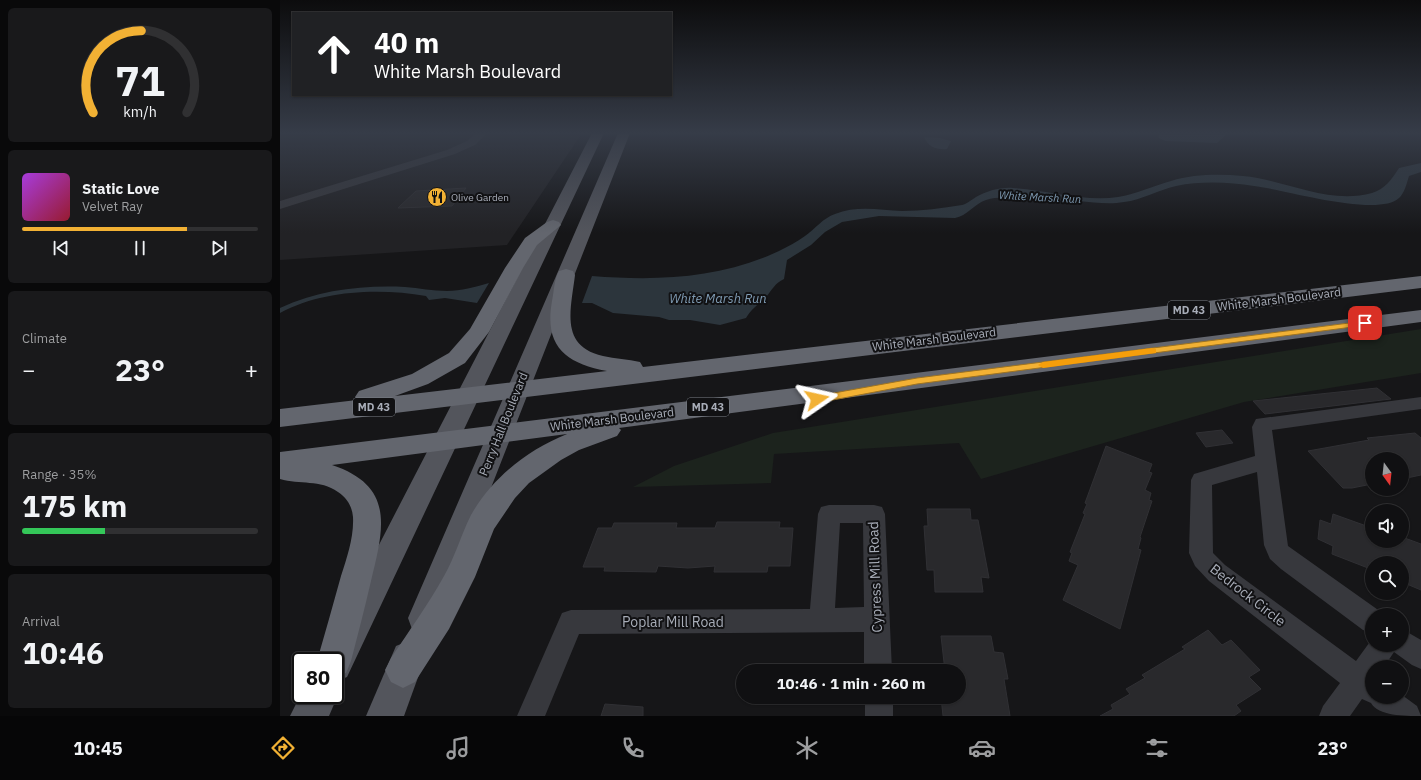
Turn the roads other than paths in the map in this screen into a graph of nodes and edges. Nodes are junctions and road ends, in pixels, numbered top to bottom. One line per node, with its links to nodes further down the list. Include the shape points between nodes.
1 (404, 166): 4 (street)
2 (581, 166): 5 (main road)
3 (610, 166): 6 (main road, Perry Hall Boulevard)
4 (280, 205)
5 (553, 224): 12 (main road); 14 (highway, via 531,242 479,332 456,358 420,379 382,394 357,400)
6 (566, 275): 9 (highway, via 560,324 563,338 573,350 594,362 620,366 650,366 797,348); 11 (main road, Perry Hall Boulevard)
7 (1421, 282): 9 (highway, White Marsh Boulevard / MD 43)
8 (1421, 316): 10 (highway, White Marsh Boulevard / MD 43)
9 (1012, 330): 11 (highway, White Marsh Boulevard / MD 43)
10 (917, 381): 16 (highway, White Marsh Boulevard / MD 43); 29 (highway, via 774,407 610,430 576,440 551,453 518,476 490,510 446,603)
11 (517, 390): 12 (highway, White Marsh Boulevard / MD 43); 16 (main road, Perry Hall Boulevard)
12 (469, 396): 15 (highway, White Marsh Boulevard / MD 43); 17 (main road)
13 (1421, 403): 18 (street, via 1263,424)
14 (280, 409)
15 (280, 418)
16 (500, 434): 17 (highway, White Marsh Boulevard / MD 43); 29 (main road, Perry Hall Boulevard)
17 (446, 441): 19 (highway, White Marsh Boulevard / MD 43); 26 (main road)
18 (1266, 461): 21 (street, via 1278,552); 30 (street, Bedrock Circle, via 1202,480 1203,559)
19 (280, 462)
20 (280, 472): 25 (highway, via 315,471 344,481 355,490 363,502 367,516 367,532)
21 (1365, 616)
22 (876, 619): 23 (street, Poplar Mill Road); 23 (street, Cypress Mill Road, via 874,514 829,514); 28 (street, Cypress Mill Road)
23 (822, 621): 36 (street, Poplar Mill Road, via 571,622)
24 (1409, 647): 27 (street)
25 (336, 652)
26 (341, 652)
27 (1421, 656)
28 (878, 664)
29 (403, 670): 35 (main road, Perry Hall Boulevard)
30 (1365, 685): 38 (street)
31 (315, 704): 34 (main road)
32 (879, 704): 37 (street)
33 (1391, 704): 39 (street)
34 (309, 716)
35 (384, 716)
36 (531, 716)
37 (879, 716)
38 (1333, 716)
39 (1407, 716)

